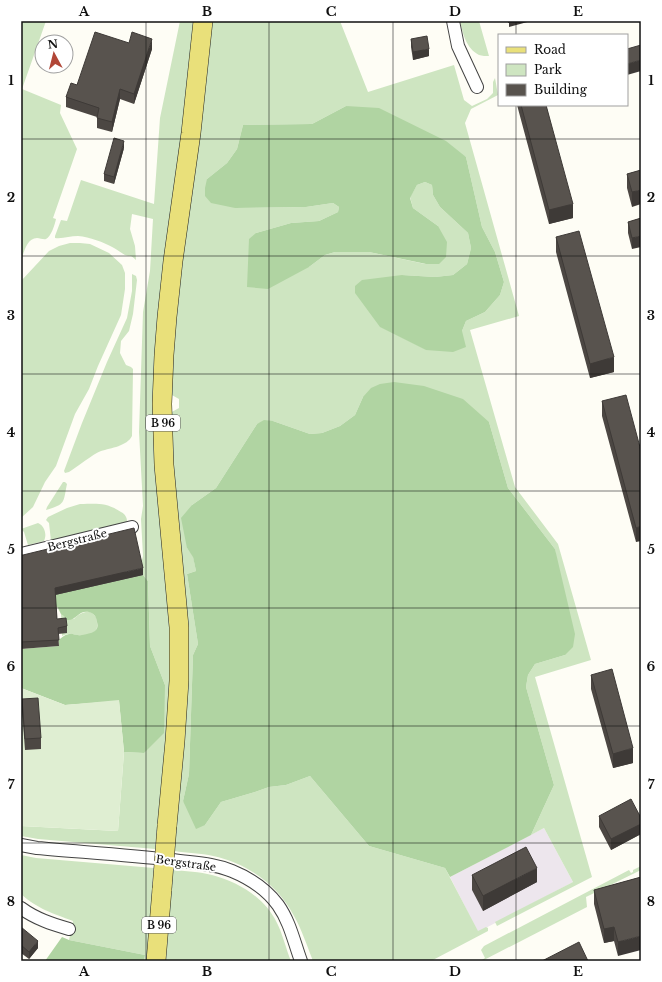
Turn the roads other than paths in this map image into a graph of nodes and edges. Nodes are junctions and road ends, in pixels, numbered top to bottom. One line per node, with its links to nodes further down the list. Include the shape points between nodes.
1 (203, 21): 9 (main road, B 96, bridge, via 164,355 164,466 179,627 180,681)
2 (453, 21): 3 (street, via 458,46)
3 (477, 87)
4 (132, 527): 5 (street, Bergstraße)
5 (21, 554)
6 (21, 845): 10 (street, Bergstraße, via 213,865 231,870 248,879 277,904 286,918)
7 (21, 909): 8 (street, via 41,920)
8 (69, 929)
9 (156, 961)
10 (301, 961)

